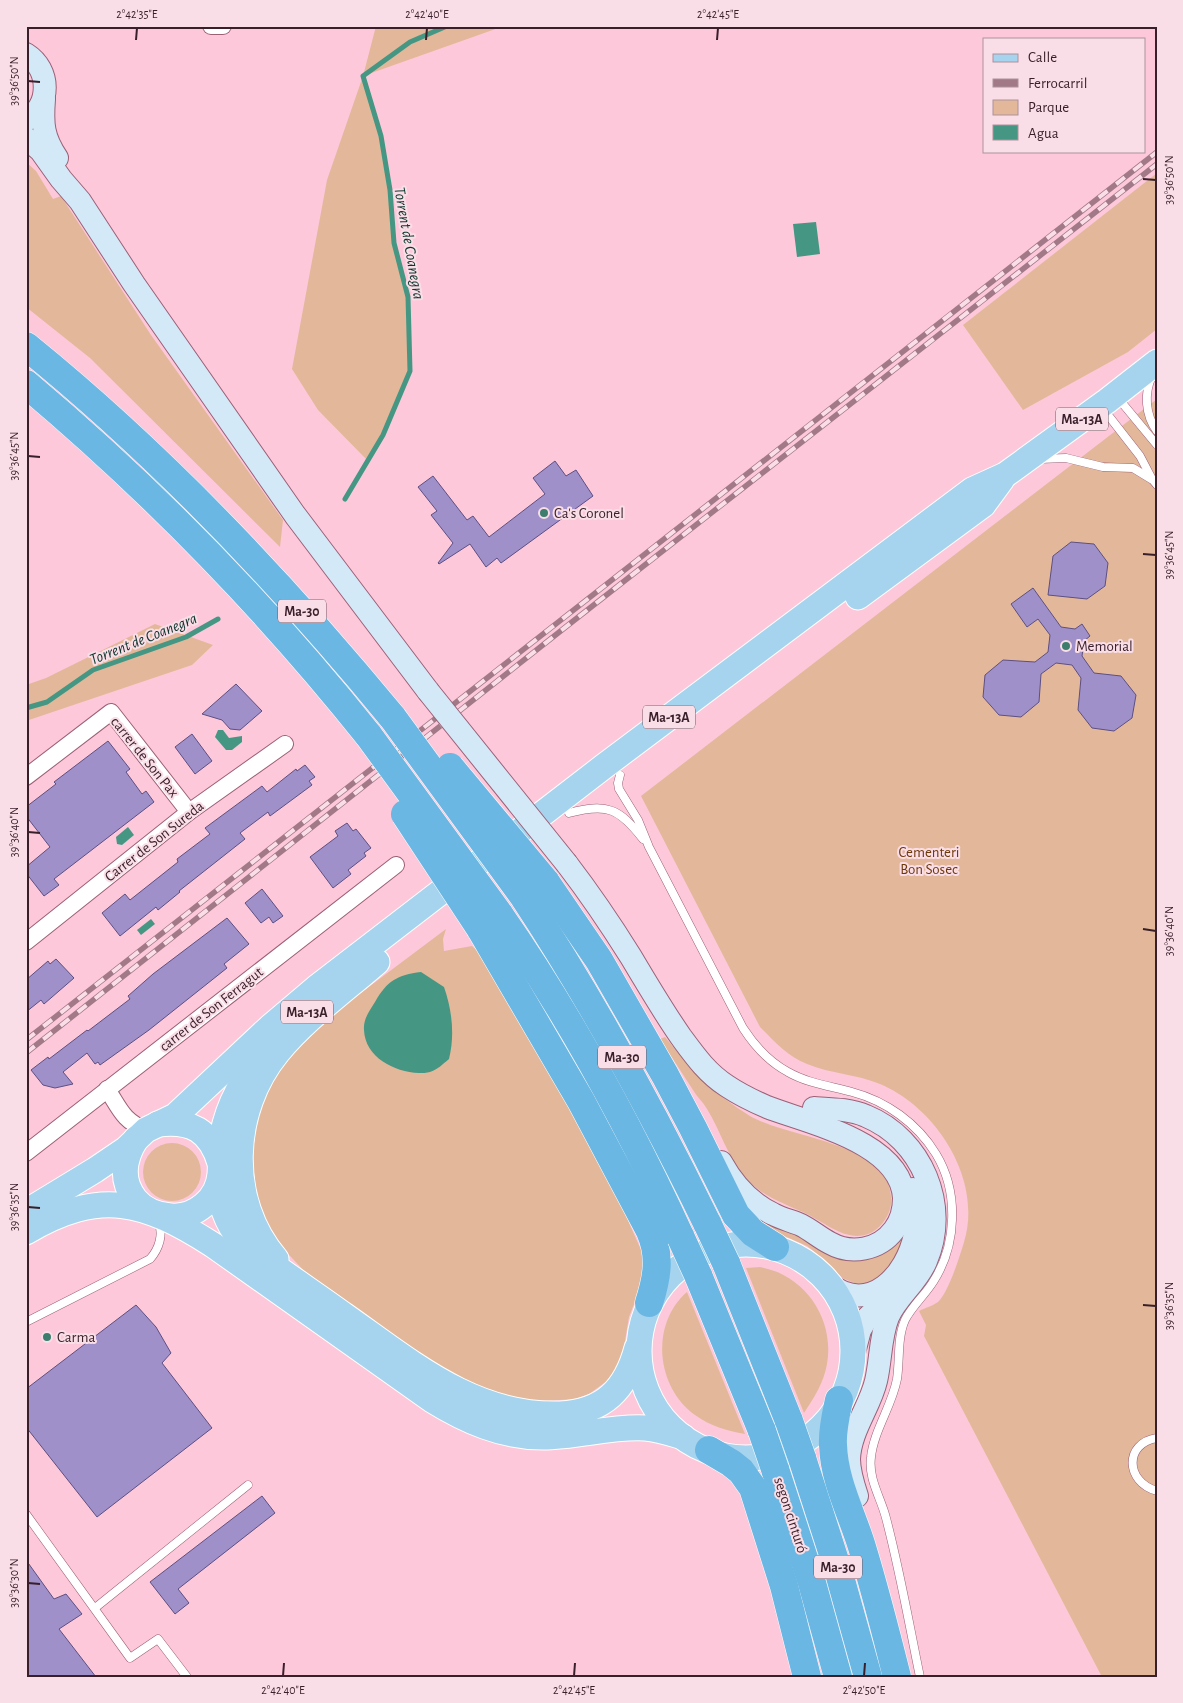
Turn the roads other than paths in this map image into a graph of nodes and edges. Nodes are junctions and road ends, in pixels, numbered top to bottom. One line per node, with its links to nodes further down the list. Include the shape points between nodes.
1 (211, 26): 2 (street)
2 (223, 26)
3 (26, 54): 4 (street, via 42,73)
4 (44, 99): 5 (street); 7 (street, via 42,120 45,135)
5 (26, 120)
6 (26, 138): 7 (street, via 41,151)
7 (80, 201): 31 (street, bridge, via 295,515 428,691 567,864 608,921 677,1031 706,1069 725,1085 766,1107)
8 (26, 346): 25 (highway, Ma-30, bridge, via 206,508 299,607 398,714)
9 (1157, 362): 12 (main road, Ma-13A)
10 (1157, 366): 13 (lane, via 1147,399 1149,417)
11 (26, 384): 26 (highway, Ma-30, bridge, via 192,535 279,628 364,740)
12 (1108, 401): 14 (lane, via 1123,404); 15 (main road, Ma-13A); 17 (lane, via 1108,415 1140,456)
13 (1157, 431)
14 (1157, 445)
15 (1028, 460): 16 (main road, Ma-13A); 17 (lane, via 1058,457 1103,467 1126,467 1141,472)
16 (1005, 475): 19 (main road, Ma-13A, via 983,505); 32 (main road, Ma-13A, via 972,490 603,767 278,1020 175,1116)
17 (1154, 482)
18 (285, 744): 21 (street, Carrer de Son Sureda)
19 (620, 775): 22 (main road, Ma-13A); 23 (lane, via 618,786)
20 (26, 777): 21 (street, carrer de Son Pax, via 111,712)
21 (189, 812): 27 (street, Carrer de Son Sureda)
22 (569, 813): 23 (lane, via 597,808 615,812 631,823); 28 (main road, Ma-13A)
23 (649, 846): 59 (lane, via 753,1042 788,1073 862,1095 899,1114 928,1144 946,1178 952,1217 947,1251 933,1282 905,1320 895,1388 875,1438 870,1464 886,1518)
24 (396, 866): 30 (street, carrer de Son Ferragut)
25 (534, 889): 29 (highway, via 599,960); 57 (highway, segon cinturó / Ma-30, bridge, via 561,954 622,1056 726,1262 789,1420 839,1572)
26 (490, 921): 41 (highway, via 580,1101 650,1231 658,1262); 56 (highway, segon cinturó / Ma-30, bridge, via 543,980 606,1087 681,1238 776,1469)
27 (26, 942)
28 (377, 962): 34 (main road, Ma-13A, via 334,990 291,1026 256,1063 241,1084 222,1134); 39 (main road, via 281,1048 259,1080 245,1119 240,1168 247,1209 263,1242)
29 (665, 1075): 31 (street, via 698,1117 730,1178 756,1204 801,1225 837,1247 853,1250 876,1245 888,1237 901,1219 904,1196 897,1178 867,1146); 38 (highway, via 736,1215 753,1233)
30 (107, 1090): 32 (street, via 125,1117); 33 (street, carrer de Son Ferragut)
31 (813, 1115): 40 (street, via 877,1142 904,1170 916,1204 917,1227 910,1253 887,1284 873,1294 862,1296 844,1293); 44 (street, via 862,1123 886,1137 904,1154 915,1171 926,1205 925,1236 915,1266 897,1290 867,1318 860,1330); 52 (street, via 859,1113 895,1133 922,1166 934,1202 935,1230 930,1250 918,1277 893,1308 886,1323 876,1384 850,1451 851,1478 871,1545)
32 (147, 1131): 34 (main road, via 171,1123 197,1129 216,1149); 35 (main road, via 95,1170); 36 (main road, via 129,1150 125,1161 126,1181 134,1199)
33 (26, 1153)
34 (219, 1174): 36 (main road, via 212,1196 194,1212 181,1216); 39 (main road, via 222,1208 238,1238)
35 (26, 1212)
36 (155, 1214): 37 (main road, via 130,1206 90,1206 51,1218); 42 (lane, via 161,1231 159,1244 145,1262); 46 (main road, via 182,1225 213,1245 432,1400 483,1426 536,1437 630,1428 661,1430)
37 (26, 1232)
38 (775, 1247): 40 (main road, via 809,1264); 41 (main road, via 738,1244 710,1251 666,1278)
39 (294, 1279): 43 (main road, via 437,1379 474,1399 515,1412 567,1414 603,1403 624,1381)
40 (829, 1284): 44 (main road, via 844,1308 850,1326)
41 (649, 1303): 43 (main road)
42 (26, 1322)
43 (638, 1342): 46 (main road, via 641,1371 650,1397)
44 (851, 1364): 45 (main road)
45 (839, 1400): 48 (main road, via 812,1436 791,1449 752,1458); 52 (highway, via 832,1444 837,1474)
46 (682, 1437): 48 (main road)
47 (1157, 1438): 50 (lane, via 1143,1443 1133,1458 1135,1476 1140,1484)
48 (709, 1450): 55 (highway, via 736,1467 753,1488)
49 (248, 1485): 53 (lane)
50 (1157, 1491)
51 (26, 1514): 53 (lane)
52 (879, 1604): 58 (highway)
53 (94, 1608): 54 (lane, via 130,1658 158,1639)
54 (187, 1677)
55 (808, 1677)
56 (838, 1677)
57 (868, 1677)
58 (897, 1677)
59 (920, 1677)

